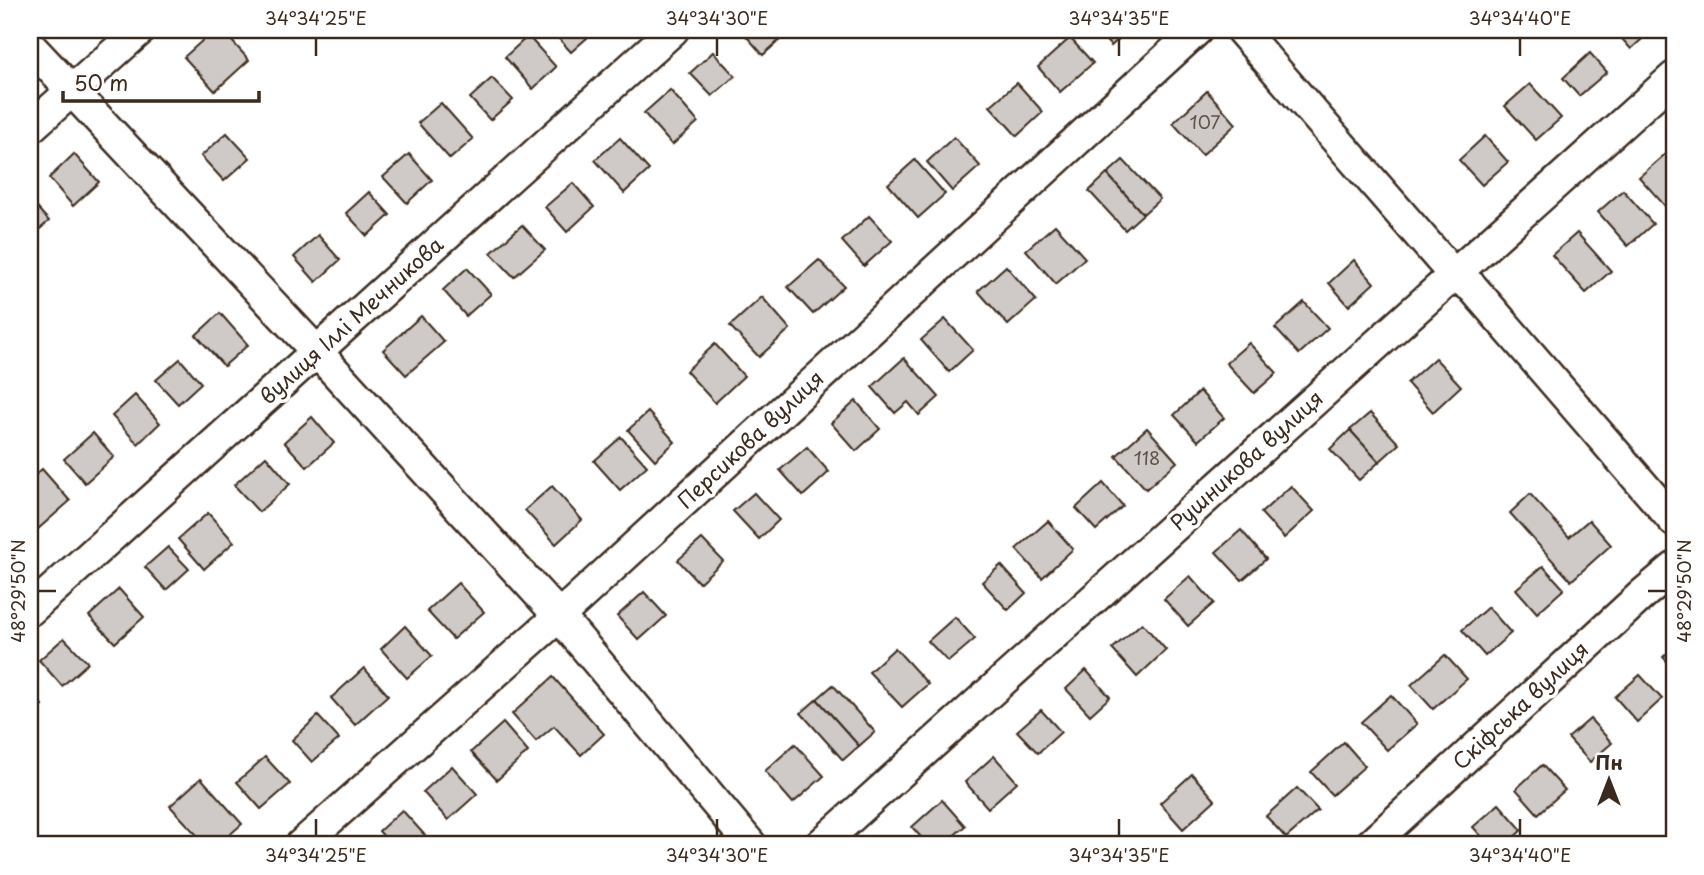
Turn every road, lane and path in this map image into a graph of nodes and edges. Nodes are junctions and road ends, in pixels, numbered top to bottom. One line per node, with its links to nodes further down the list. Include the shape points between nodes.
1 (140, 30): 7 (street)
2 (673, 30): 10 (street, вулиця Іллі Мечникова)
3 (1197, 30): 14 (street, Персикова вулиця)
4 (1241, 30): 9 (street)
5 (30, 46): 7 (street)
6 (1674, 77): 9 (street, Рушникова вулиця)
7 (71, 92): 8 (street); 10 (street)
8 (30, 128)
9 (1453, 274): 11 (street, via 1472,287); 17 (street, Рушникова вулиця)
10 (317, 352): 13 (street, вулиця Іллі Мечникова); 14 (street)
11 (1674, 521)
12 (1674, 568): 18 (street, Скіфська вулиця)
13 (30, 610)
14 (559, 616): 15 (street, Персикова вулиця); 16 (street)
15 (301, 845)
16 (751, 845)
17 (820, 845)
18 (1370, 845)

